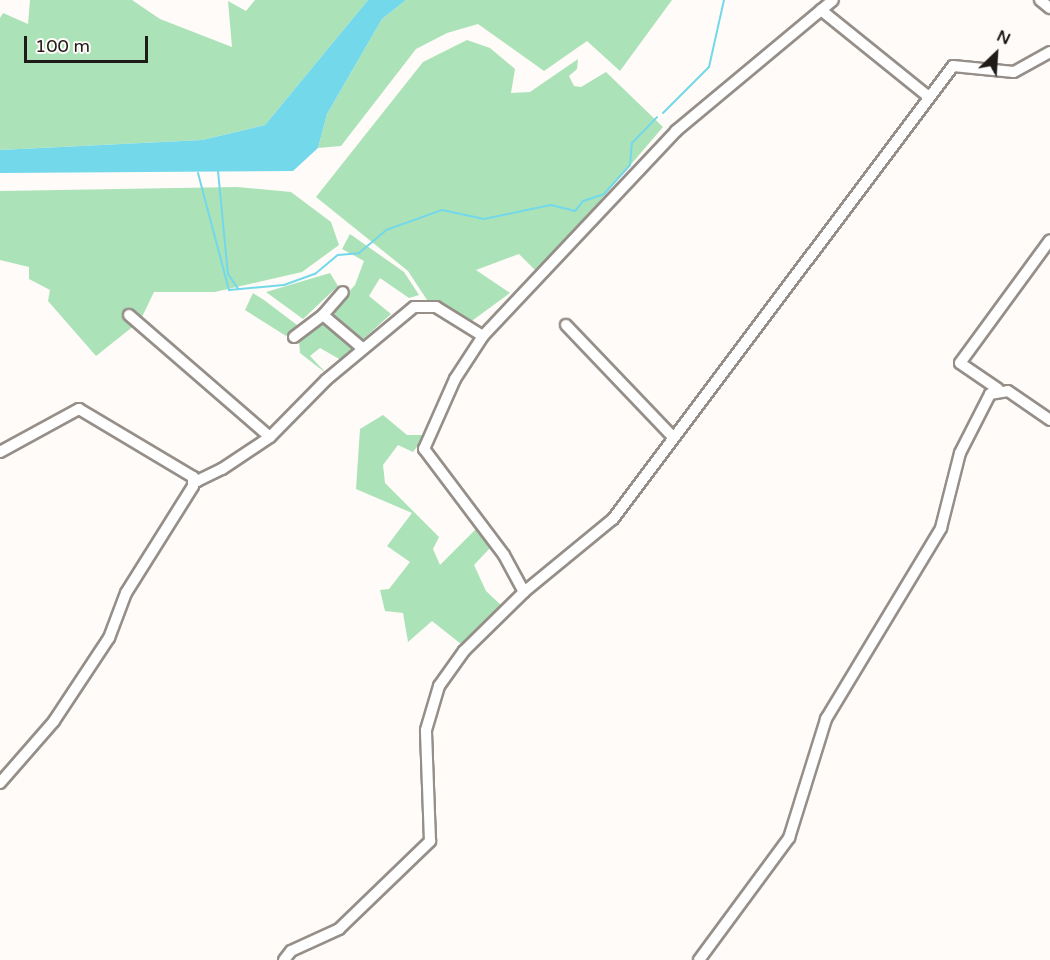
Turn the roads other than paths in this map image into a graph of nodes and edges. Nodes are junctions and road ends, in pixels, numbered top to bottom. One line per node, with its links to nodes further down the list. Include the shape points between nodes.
1 (833, 0): 4 (street)
2 (1040, 0): 3 (street)
3 (1050, 8)
4 (821, 10): 6 (street); 12 (street, via 676,131)
5 (1050, 52): 6 (street, via 1014,72 953,66)
6 (929, 97): 18 (street)
7 (1050, 240): 15 (street, via 960,363)
8 (343, 292): 10 (street)
9 (129, 315): 17 (street)
10 (323, 315): 13 (street); 14 (street)
11 (566, 325): 18 (street)
12 (483, 336): 14 (street, via 423,303); 21 (street, via 455,379 424,449 504,555)
13 (294, 337)
14 (362, 348): 17 (street)
15 (998, 389): 16 (street); 24 (street, via 990,394 960,453 941,528 826,719 789,838)
16 (1050, 420)
17 (270, 437): 20 (street, via 222,469 197,481)
18 (673, 437): 21 (street, via 613,519)
19 (0, 453): 20 (street, via 79,409)
20 (193, 477): 22 (street, via 193,486 126,592 109,638 54,721)
21 (524, 592): 23 (street, via 464,651 439,686 426,730 430,841 339,929 291,951)
22 (0, 783)
23 (284, 960)
24 (699, 960)

